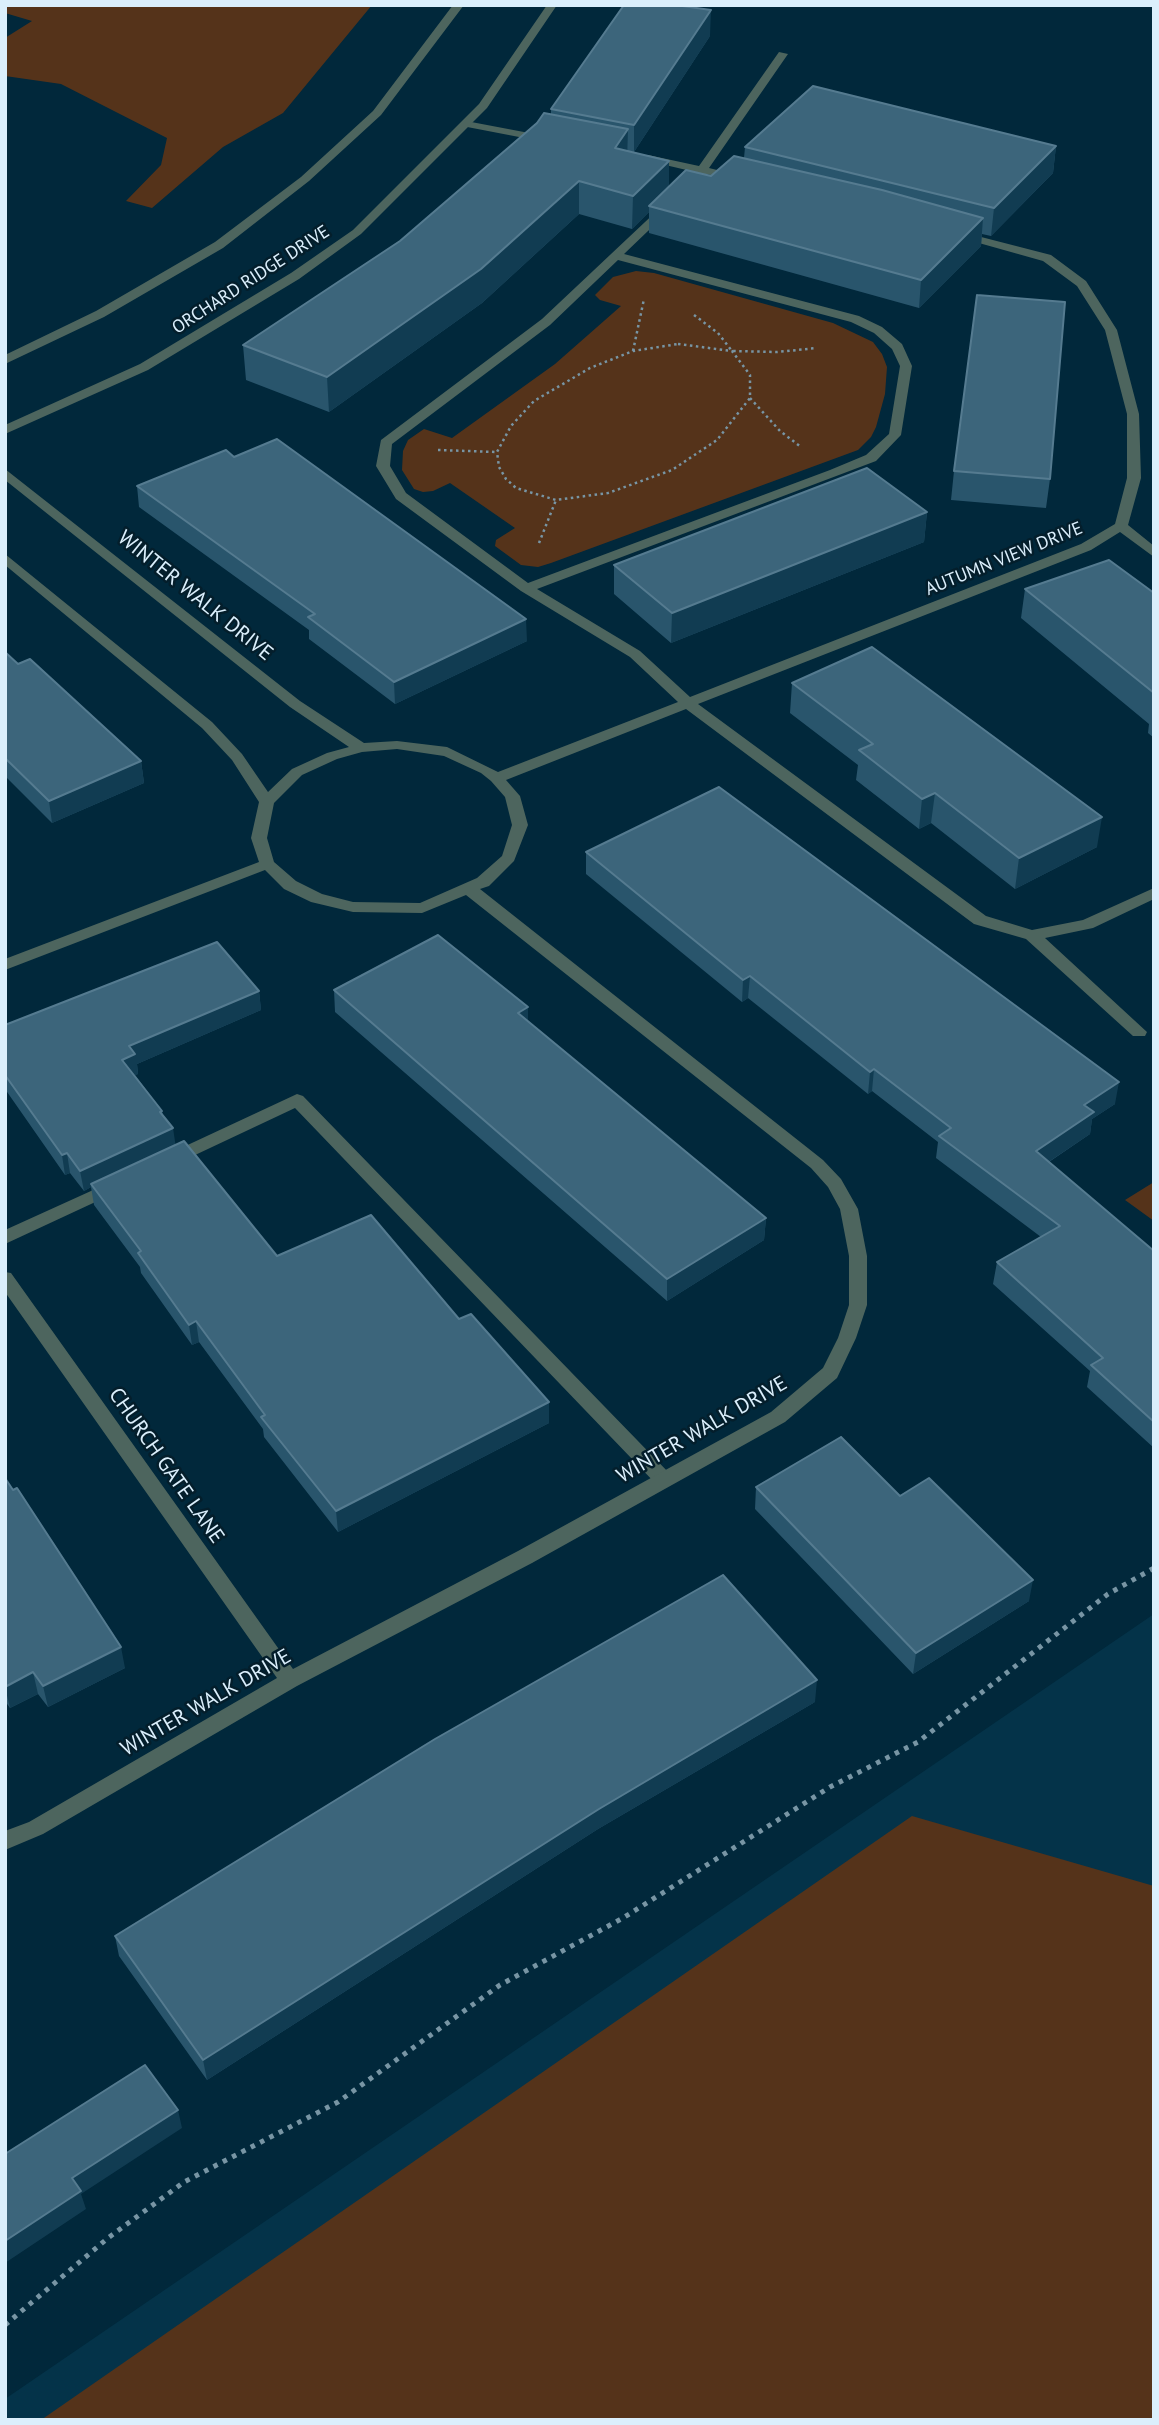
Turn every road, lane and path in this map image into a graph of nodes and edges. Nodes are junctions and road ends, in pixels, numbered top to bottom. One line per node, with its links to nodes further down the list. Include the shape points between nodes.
1 (459, 5): 11 (street, via 377,113 305,179 219,245 100,314)
2 (552, 5): 4 (street, ORCHARD RIDGE DRIVE)
3 (783, 54): 7 (street)
4 (466, 124): 5 (street); 13 (street, ORCHARD RIDGE DRIVE, via 357,232 295,276 144,367)
5 (557, 141)
6 (634, 155): 7 (street)
7 (704, 170): 8 (street); 10 (street)
8 (748, 180)
9 (946, 230): 16 (street, via 1047,258 1082,284 1111,330 1133,414 1134,478)
10 (614, 256): 15 (street, via 855,319 898,347 906,366 894,435 871,458); 19 (street, via 546,322 386,443 383,466 401,496)
11 (5, 360)
12 (750, 398): 12 (path, via 730,425 697,454 640,484 608,494 556,500 536,496 516,488 499,467 497,453 503,440 534,401 590,368 633,351 678,344 733,351 750,375); 15 (path, via 780,431)
13 (5, 430)
14 (5, 473): 21 (street, WINTER WALK DRIVE, via 295,705)
15 (835, 473): 19 (street)
16 (1121, 526): 17 (street); 20 (street, AUTUMN VIEW DRIVE, via 1086,547)
17 (1154, 553)
18 (5, 558): 23 (street, via 207,725 237,757)
19 (526, 588): 20 (street, via 635,654)
20 (688, 703): 22 (street, AUTUMN VIEW DRIVE); 27 (street, via 980,920)
21 (361, 748): 22 (street, via 397,745 447,752); 23 (street, via 297,772)
22 (496, 779): 25 (street, via 512,796 520,825 509,858)
23 (267, 802): 24 (street, via 259,838)
24 (267, 864): 25 (street, via 290,885 353,907 422,908); 28 (street)
25 (469, 889): 32 (street, WINTER WALK DRIVE, via 817,1164 835,1183 849,1209 856,1233 858,1306 830,1373 778,1417)
26 (1154, 892): 27 (street, via 1087,924)
27 (1032, 935): 29 (street)
28 (5, 965)
29 (1139, 1032)
30 (5, 1237): 32 (street, via 297,1100)
31 (5, 1278): 34 (street, CHURCH GATE LANE)
32 (664, 1480): 34 (street, WINTER WALK DRIVE)
33 (1154, 1569): 36 (path, via 1108,1594 918,1742 830,1787 623,1918 500,1985 338,2102 184,2182 108,2238)
34 (290, 1680): 35 (street, WINTER WALK DRIVE, via 36,1828)
35 (5, 1841)
36 (5, 2325)

